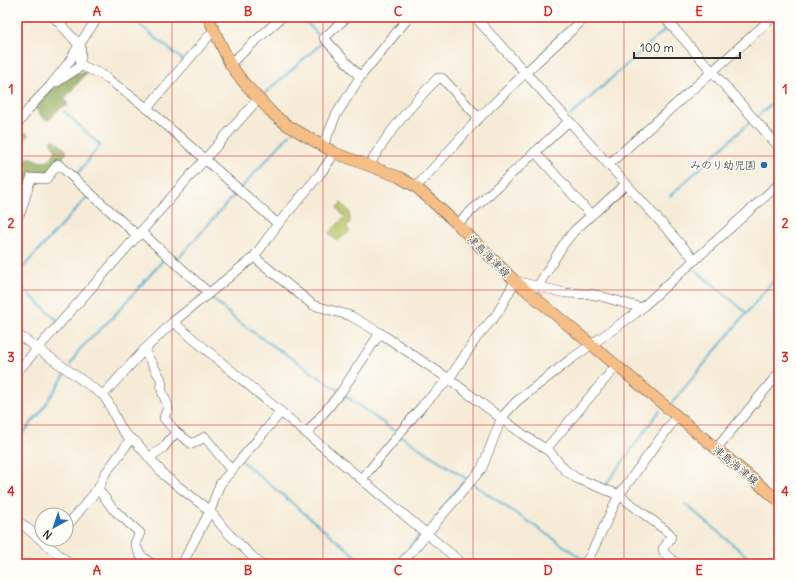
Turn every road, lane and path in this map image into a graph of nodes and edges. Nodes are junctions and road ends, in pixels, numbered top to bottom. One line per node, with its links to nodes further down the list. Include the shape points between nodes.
1 (54, 17): 12 (street)
2 (98, 17): 12 (street)
3 (282, 17): 13 (street)
4 (347, 17): 17 (street, via 324,38)
5 (410, 17): 17 (street)
6 (475, 17): 16 (street)
7 (586, 17): 16 (street)
8 (664, 17): 15 (street)
9 (773, 17): 15 (street)
10 (209, 18): 11 (main road, 津島海津線)
11 (214, 30): 13 (main road, 津島海津線); 20 (street)
12 (79, 45): 14 (street, via 80,65); 18 (street)
13 (230, 64): 19 (main road, 津島海津線)
14 (83, 66): 18 (street); 20 (street, via 101,74)
15 (713, 72): 25 (street); 29 (street)
16 (525, 73): 21 (street); 22 (street)
17 (360, 77): 24 (street, via 336,114)
18 (50, 86): 23 (street)
19 (258, 99): 24 (main road, 津島海津線, via 287,125); 28 (street)
20 (147, 108): 28 (street)
21 (479, 118): 30 (street, via 442,78 438,78 416,100 378,149); 33 (street)
22 (569, 121): 27 (street); 29 (street)
23 (17, 125)
24 (323, 146): 26 (main road, 津島海津線)
25 (779, 147)
26 (335, 152): 30 (main road, 津島海津線); 36 (street)
27 (535, 152): 34 (street); 37 (street)
28 (205, 160): 36 (street); 38 (street)
29 (608, 165): 31 (street)
30 (369, 166): 33 (main road, 津島海津線, via 405,179)
31 (626, 184): 34 (street); 40 (street)
32 (779, 184): 40 (street)
33 (416, 187): 37 (main road, 津島海津線)
34 (591, 215): 42 (street, via 563,245)
35 (17, 218): 38 (street, via 31,178 46,179 58,164)
36 (278, 224): 39 (street)
37 (457, 224): 41 (main road, 津島海津線)
38 (140, 234): 43 (street); 50 (street)
39 (254, 257): 43 (street); 47 (street, via 313,305 351,316)
40 (695, 260): 45 (street)
41 (515, 281): 42 (street); 44 (main road, 津島海津線); 55 (street, via 497,314 476,337)
42 (540, 287): 44 (street); 45 (street, via 565,294 600,296)
43 (209, 293): 46 (street)
44 (538, 300): 49 (main road, 津島海津線)
45 (642, 308): 49 (street)
46 (173, 322): 51 (street); 57 (street)
47 (380, 333): 55 (street); 61 (street, via 341,392)
48 (17, 334): 50 (street)
49 (591, 345): 52 (main road, 津島海津線); 59 (street, via 517,401)
50 (38, 349): 53 (street); 56 (street)
51 (144, 350): 56 (street); 60 (street, via 161,378 161,389 168,406 164,418)
52 (616, 366): 58 (main road, 津島海津線); 63 (street)
53 (17, 372)
54 (779, 373): 64 (street)
55 (449, 379): 59 (street); 67 (street, via 423,405)
56 (103, 395): 62 (street, via 108,400 119,425)
57 (281, 412): 61 (street); 66 (street)
58 (677, 416): 64 (main road, 津島海津線); 69 (street)
59 (502, 418): 63 (street); 74 (street, via 482,468)
60 (176, 432): 65 (street, via 163,448); 66 (street, via 192,444 204,437)
61 (307, 433): 67 (street)
62 (131, 440): 65 (street); 68 (street, via 105,474)
63 (546, 449): 69 (street, via 576,478)
64 (716, 449): 70 (main road, 津島海津線)
65 (150, 458): 71 (street, via 165,476)
66 (232, 470): 71 (street, via 220,484)
67 (362, 479): 74 (street)
68 (98, 489): 72 (street); 78 (street, via 113,509 140,533 135,543 140,555)
69 (619, 495): 83 (street); 84 (street, via 669,533 671,536 663,549 664,553)
70 (779, 501)
71 (210, 511): 79 (street); 80 (street)
72 (74, 518)
73 (17, 520): 75 (street)
74 (426, 533): 81 (street); 82 (street)
75 (34, 534)
76 (49, 547): 77 (street)
77 (70, 564)
78 (152, 564)
79 (182, 564)
80 (260, 564)
81 (401, 564)
82 (463, 564)
83 (583, 564)
84 (677, 564)

